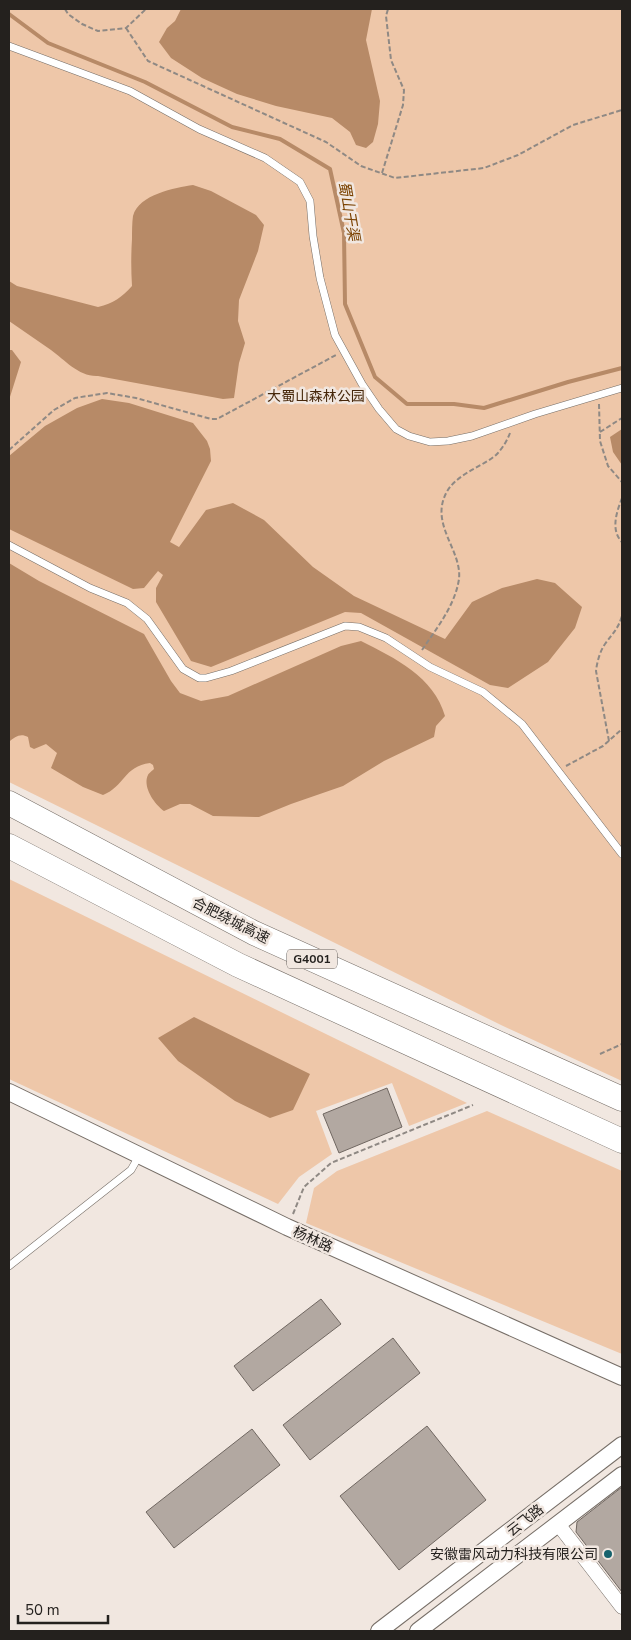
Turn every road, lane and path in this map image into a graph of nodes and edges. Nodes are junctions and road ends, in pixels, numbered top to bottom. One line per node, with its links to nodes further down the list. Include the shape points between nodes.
1 (65, 9): 4 (path, via 82,24 98,31)
2 (146, 9): 4 (path)
3 (388, 9): 7 (path, via 391,60 404,90 403,105)
4 (126, 28): 7 (path, via 148,61 326,142 361,166)
5 (9, 46): 8 (lane, via 130,91 199,129 265,158 300,182 310,201 320,278 335,335)
6 (622, 110): 7 (path, via 573,125 518,155 484,168 394,178)
7 (382, 173)
8 (343, 351): 12 (lane, via 379,409 396,429 409,436 430,442 448,441); 14 (path, via 217,419 107,393 75,398 54,410)
9 (622, 388): 10 (lane)
10 (599, 394): 12 (lane); 13 (path)
11 (622, 418): 13 (path)
12 (515, 421): 20 (path, via 498,453 468,471 451,486 444,498 441,514 459,578 444,618)
13 (600, 432): 15 (path, via 608,466)
14 (9, 450)
15 (622, 482)
16 (622, 498): 17 (path, via 615,528)
17 (622, 542)
18 (9, 545): 20 (lane, via 127,604 147,619 183,669 198,678 231,671 348,626 364,628 386,638)
19 (622, 616): 22 (path, via 618,629 604,645 596,671)
20 (416, 658): 23 (lane, via 483,692 522,724)
21 (622, 729): 22 (path)
22 (608, 741): 23 (path, via 584,758)
23 (557, 770): 26 (lane)
24 (9, 804): 30 (highway, 合肥绕城高速 / G4001, via 254,933)
25 (9, 846): 32 (highway, G4001, via 238,965)
26 (622, 854)
27 (622, 1044): 28 (path)
28 (600, 1054)
29 (9, 1092): 33 (street, 杨林路)
30 (622, 1099)
31 (472, 1106): 34 (path, via 331,1163 304,1188)
32 (622, 1141)
33 (138, 1156): 34 (street, 杨林路); 35 (lane, via 130,1170)
34 (287, 1227): 36 (street, 杨林路)
35 (9, 1266)
36 (622, 1377)
37 (622, 1445): 41 (street, 云飞路)
38 (622, 1476): 39 (street, 云飞路)
39 (558, 1524): 40 (street); 42 (street, 云飞路)
40 (622, 1607)
41 (380, 1631)
42 (418, 1631)

